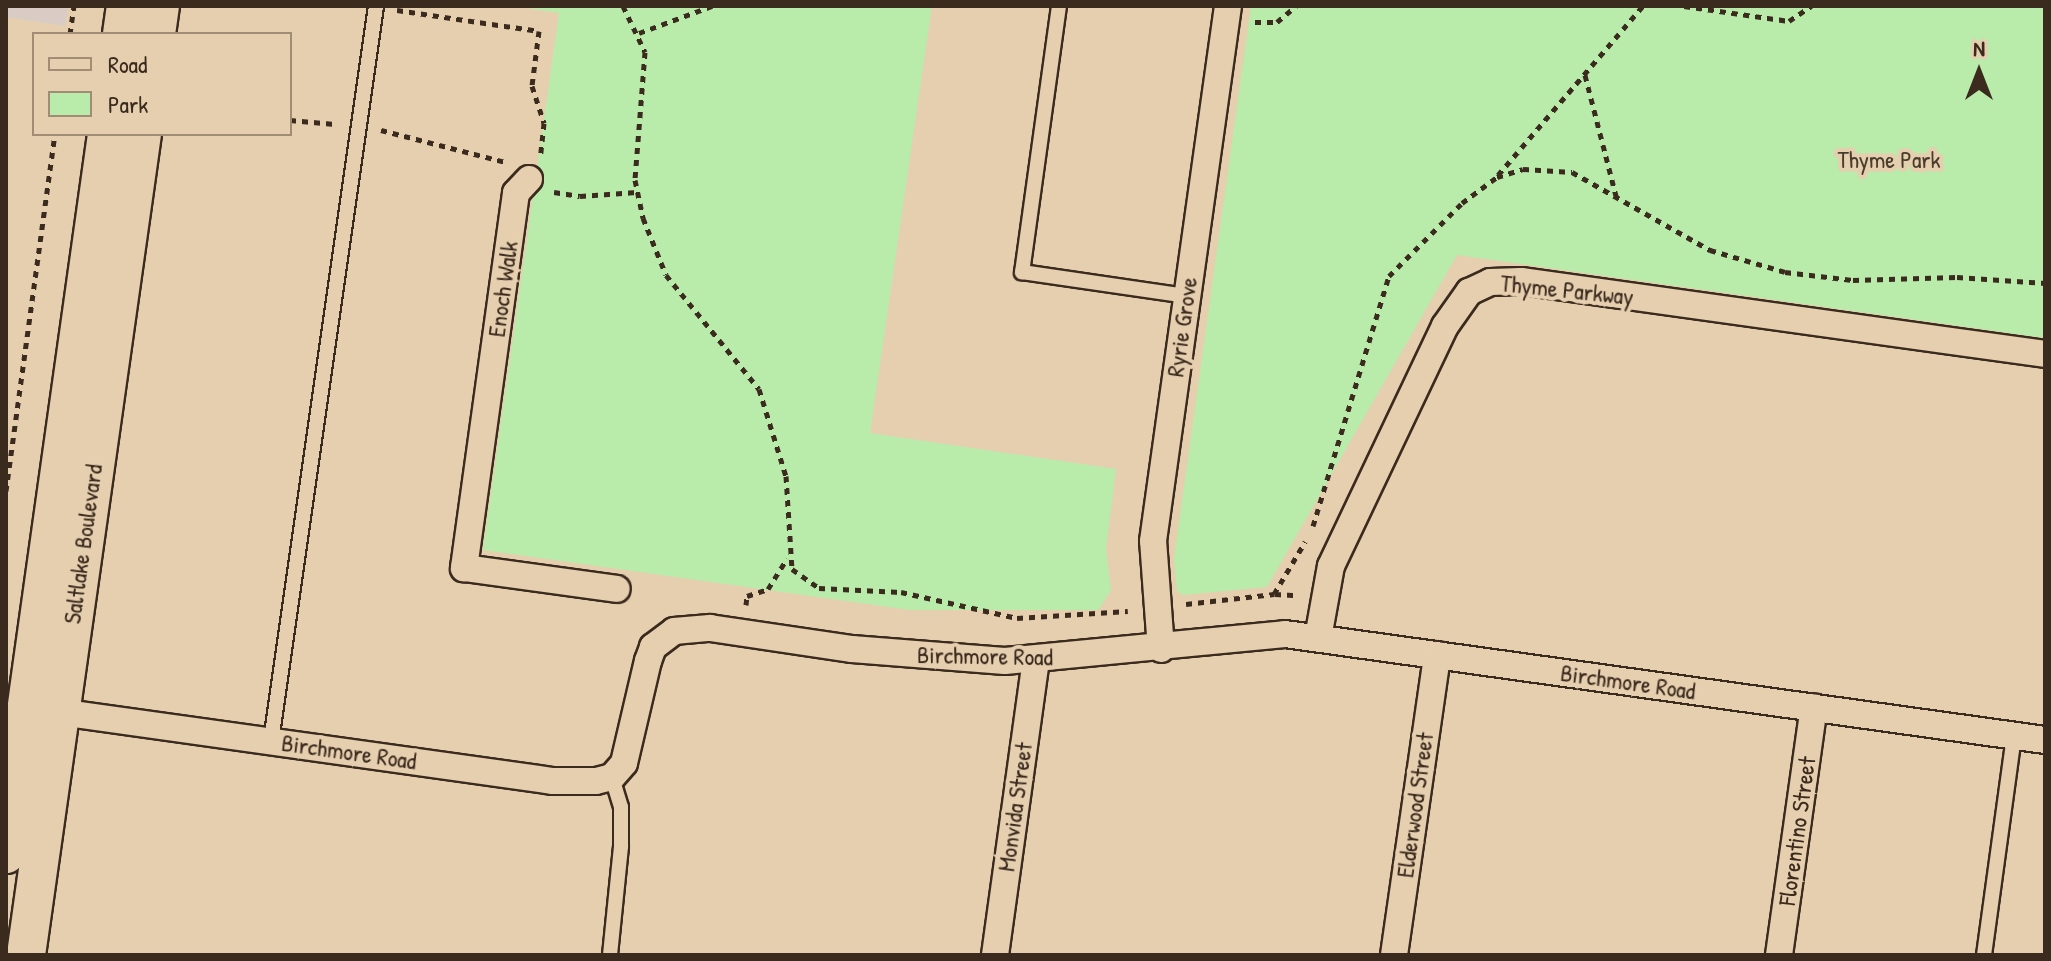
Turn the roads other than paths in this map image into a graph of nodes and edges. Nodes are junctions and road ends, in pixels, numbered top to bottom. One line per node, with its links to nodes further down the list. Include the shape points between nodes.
1 (126, 6): 6 (street)
2 (160, 6): 7 (street)
3 (376, 6): 22 (lane)
4 (1059, 6): 11 (lane, via 1022,272)
5 (1228, 12): 11 (street, Ryrie Grove)
6 (122, 32)
7 (156, 32)
8 (107, 136): 19 (street, Saltlake Boulevard)
9 (142, 136): 19 (street, Saltlake Boulevard)
10 (529, 179): 13 (street, Enoch Walk, via 516,193 464,568)
11 (1187, 296): 15 (street, Ryrie Grove, via 1153,541)
12 (2045, 354): 14 (street, Thyme Parkway, via 1521,281 1490,282 1469,292 1445,326 1331,566)
13 (617, 589)
14 (1318, 638): 15 (street, Birchmore Road, via 1285,634); 16 (street, Birchmore Road)
15 (1161, 649): 17 (street, Birchmore Road)
16 (1437, 655): 18 (street, Birchmore Road); 28 (street, Elderwood Street)
17 (1036, 659): 23 (street, Birchmore Road, via 952,659 742,632 674,631 653,647 630,751); 27 (street, Monvida Street)
18 (1814, 707): 20 (street, Birchmore Road); 29 (street, Florentino Street)
19 (44, 709): 22 (street, Birchmore Road); 24 (street, Saltlake Boulevard); 25 (street, Saltlake Boulevard)
20 (2014, 735): 21 (street, Birchmore Road); 30 (lane)
21 (2045, 740)
22 (271, 741): 23 (street, Birchmore Road, via 553,781)
23 (612, 777): 26 (lane, via 621,807 621,846)
24 (6, 854)
25 (26, 955)
26 (610, 955)
27 (995, 955)
28 (1394, 955)
29 (1779, 955)
30 (1984, 955)

